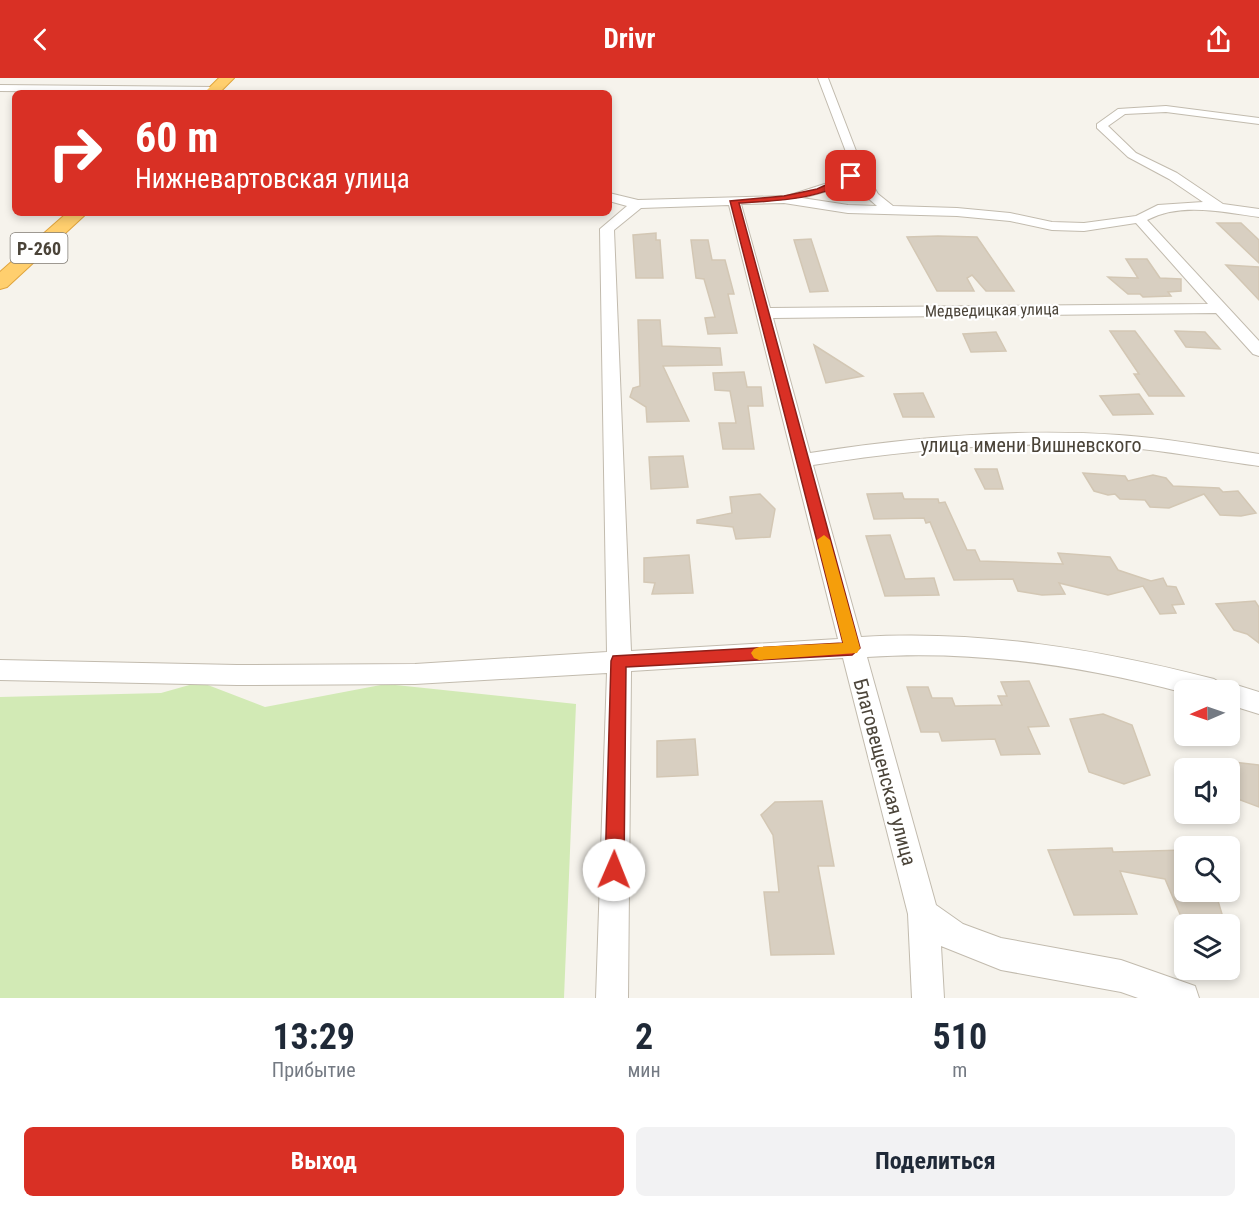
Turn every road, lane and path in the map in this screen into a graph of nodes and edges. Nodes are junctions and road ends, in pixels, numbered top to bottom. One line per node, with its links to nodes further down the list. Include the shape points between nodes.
1 (176, 78): 5 (street)
2 (227, 78): 7 (highway)
3 (823, 78): 9 (street, via 858,162)
4 (0, 88): 5 (street)
5 (163, 89): 6 (street)
6 (188, 90)
7 (214, 90)
8 (1259, 121): 16 (street, via 1166,109 1122,111 1101,126 1132,155 1173,176)
9 (857, 169): 10 (street); 11 (street)
10 (838, 184): 11 (street); 13 (street)
11 (869, 188): 17 (street, via 879,203)
12 (612, 198): 15 (street)
13 (784, 199): 14 (street); 17 (street, via 848,209)
14 (734, 201): 15 (street); 23 (street, Благовещенская улица)
15 (638, 204): 28 (street, via 607,229)
16 (1220, 208): 18 (street); 20 (street, via 1158,209)
17 (890, 210): 20 (street, via 1010,217 1052,226 1084,227)
18 (1259, 213)
19 (75, 216): 21 (highway, Р-260)
20 (1139, 219): 22 (street)
21 (0, 283)
22 (1220, 308): 23 (street, Медведицкая улица); 24 (street)
23 (764, 313): 25 (street, Благовещенская улица)
24 (1259, 351)
25 (803, 460): 26 (street, улица имени Вишневского, via 898,445 1007,440 1119,441); 27 (street, Благовещенская улица)
26 (1259, 460)
27 (852, 648): 28 (street); 30 (street, via 956,645 1022,650); 33 (street, Благовещенская улица)
28 (619, 661): 29 (street, via 415,674); 34 (street)
29 (0, 670)
30 (1178, 680)
31 (1240, 697): 32 (street)
32 (1259, 703)
33 (923, 914): 35 (street, Благовещенская улица); 36 (street, via 953,936 1001,954 1121,976)
34 (612, 998)
35 (928, 998)
36 (1183, 998)

